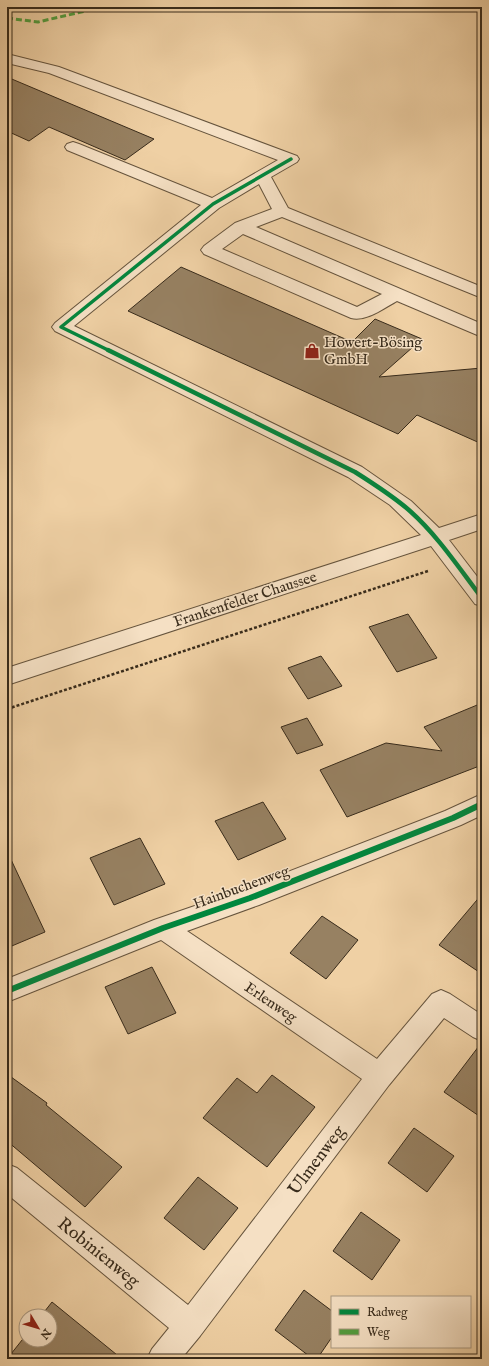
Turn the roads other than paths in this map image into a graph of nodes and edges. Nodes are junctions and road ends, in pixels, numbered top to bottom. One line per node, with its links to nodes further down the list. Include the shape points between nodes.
1 (7, 58): 3 (street, via 54,70 290,159)
2 (73, 146): 4 (street)
3 (262, 176): 4 (street); 5 (street)
4 (213, 204): 11 (street, via 61,327 355,472 411,512)
5 (282, 211): 6 (street); 7 (street)
6 (241, 227): 8 (street); 8 (street, via 210,250 357,314)
7 (482, 293)
8 (397, 294): 9 (street)
9 (482, 331)
10 (482, 521): 11 (street, Frankenfelder Chaussee)
11 (434, 538): 12 (street); 13 (street, Frankenfelder Chaussee)
12 (482, 598)
13 (7, 677)
14 (482, 804): 15 (street, Hainbuchenweg, via 453,818 250,898)
15 (163, 928): 16 (street, Hainbuchenweg); 18 (street, Erlenweg)
16 (7, 991)
17 (482, 1029): 18 (street, Ulmenweg, via 441,1002)
18 (380, 1076): 20 (street, Ulmenweg)
19 (7, 1177): 20 (street, Robinienweg)
20 (190, 1326): 21 (street, Ulmenweg)
21 (162, 1359)

